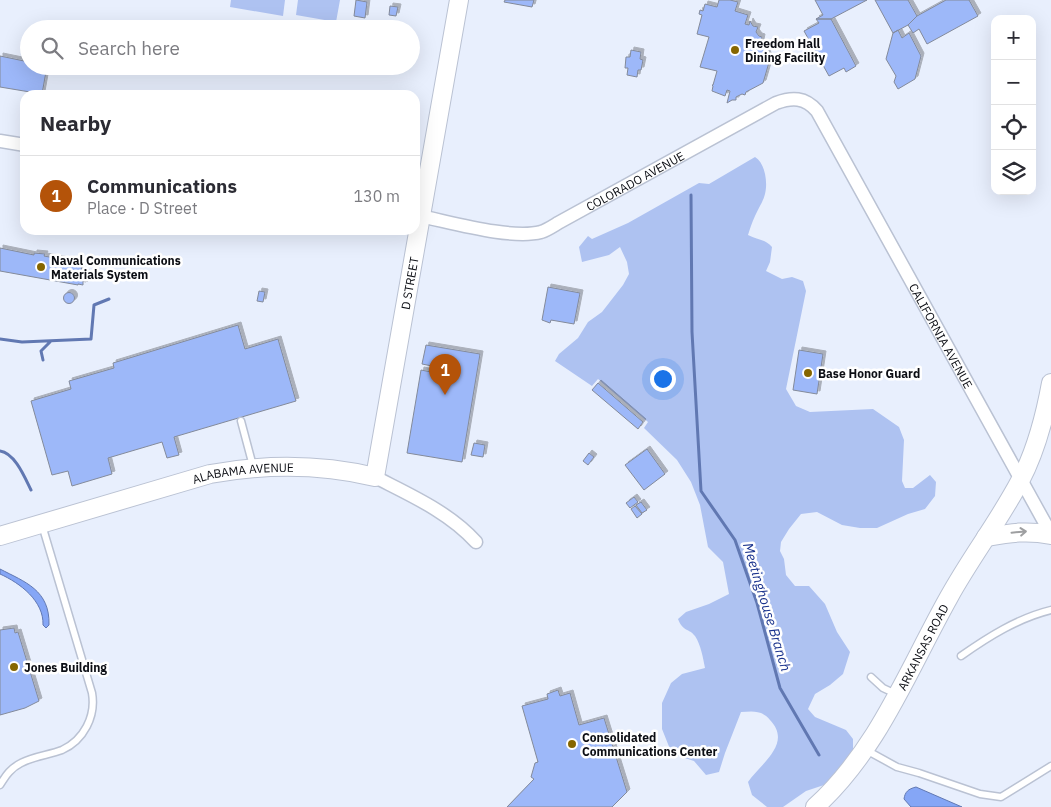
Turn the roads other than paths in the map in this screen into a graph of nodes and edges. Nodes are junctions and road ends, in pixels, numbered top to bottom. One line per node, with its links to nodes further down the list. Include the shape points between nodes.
1 (459, 0): 5 (street, D STREET)
2 (832, 136): 6 (street, COLORADO AVENUE, via 814,107 803,100 789,99 776,103 540,232 488,230); 12 (street, CALIFORNIA AVENUE)
3 (0, 141): 4 (street)
4 (20, 144)
5 (420, 205)
6 (420, 216)
7 (415, 235): 11 (street, D STREET)
8 (1051, 383): 12 (street, ARKANSAS ROAD, via 1038,436)
9 (242, 421): 10 (lane)
10 (254, 467): 11 (street, ALABAMA AVENUE, via 292,466); 13 (street, ALABAMA AVENUE, via 210,474)
11 (375, 477): 17 (street, ALABAMA AVENUE, via 417,498 464,529)
12 (1021, 479): 14 (street, CALIFORNIA AVENUE); 16 (street, ARKANSAS ROAD)
13 (42, 523): 15 (street, ALABAMA AVENUE); 24 (lane, via 92,692 92,711 88,725 73,742 64,749 22,762 9,771)
14 (1051, 535): 16 (street, one-way to 14, via 1019,531)
15 (0, 536)
16 (986, 537): 21 (street, ARKANSAS ROAD, via 949,597)
17 (476, 542)
18 (1051, 610): 19 (lane, via 1037,613 987,638)
19 (961, 656)
20 (870, 676): 21 (lane, via 883,688)
21 (897, 694): 22 (street, ARKANSAS ROAD)
22 (865, 750): 23 (lane, via 897,767 980,794 1001,797); 25 (street, ARKANSAS ROAD, via 844,778)
23 (1051, 766)
24 (0, 785)
25 (815, 807)

